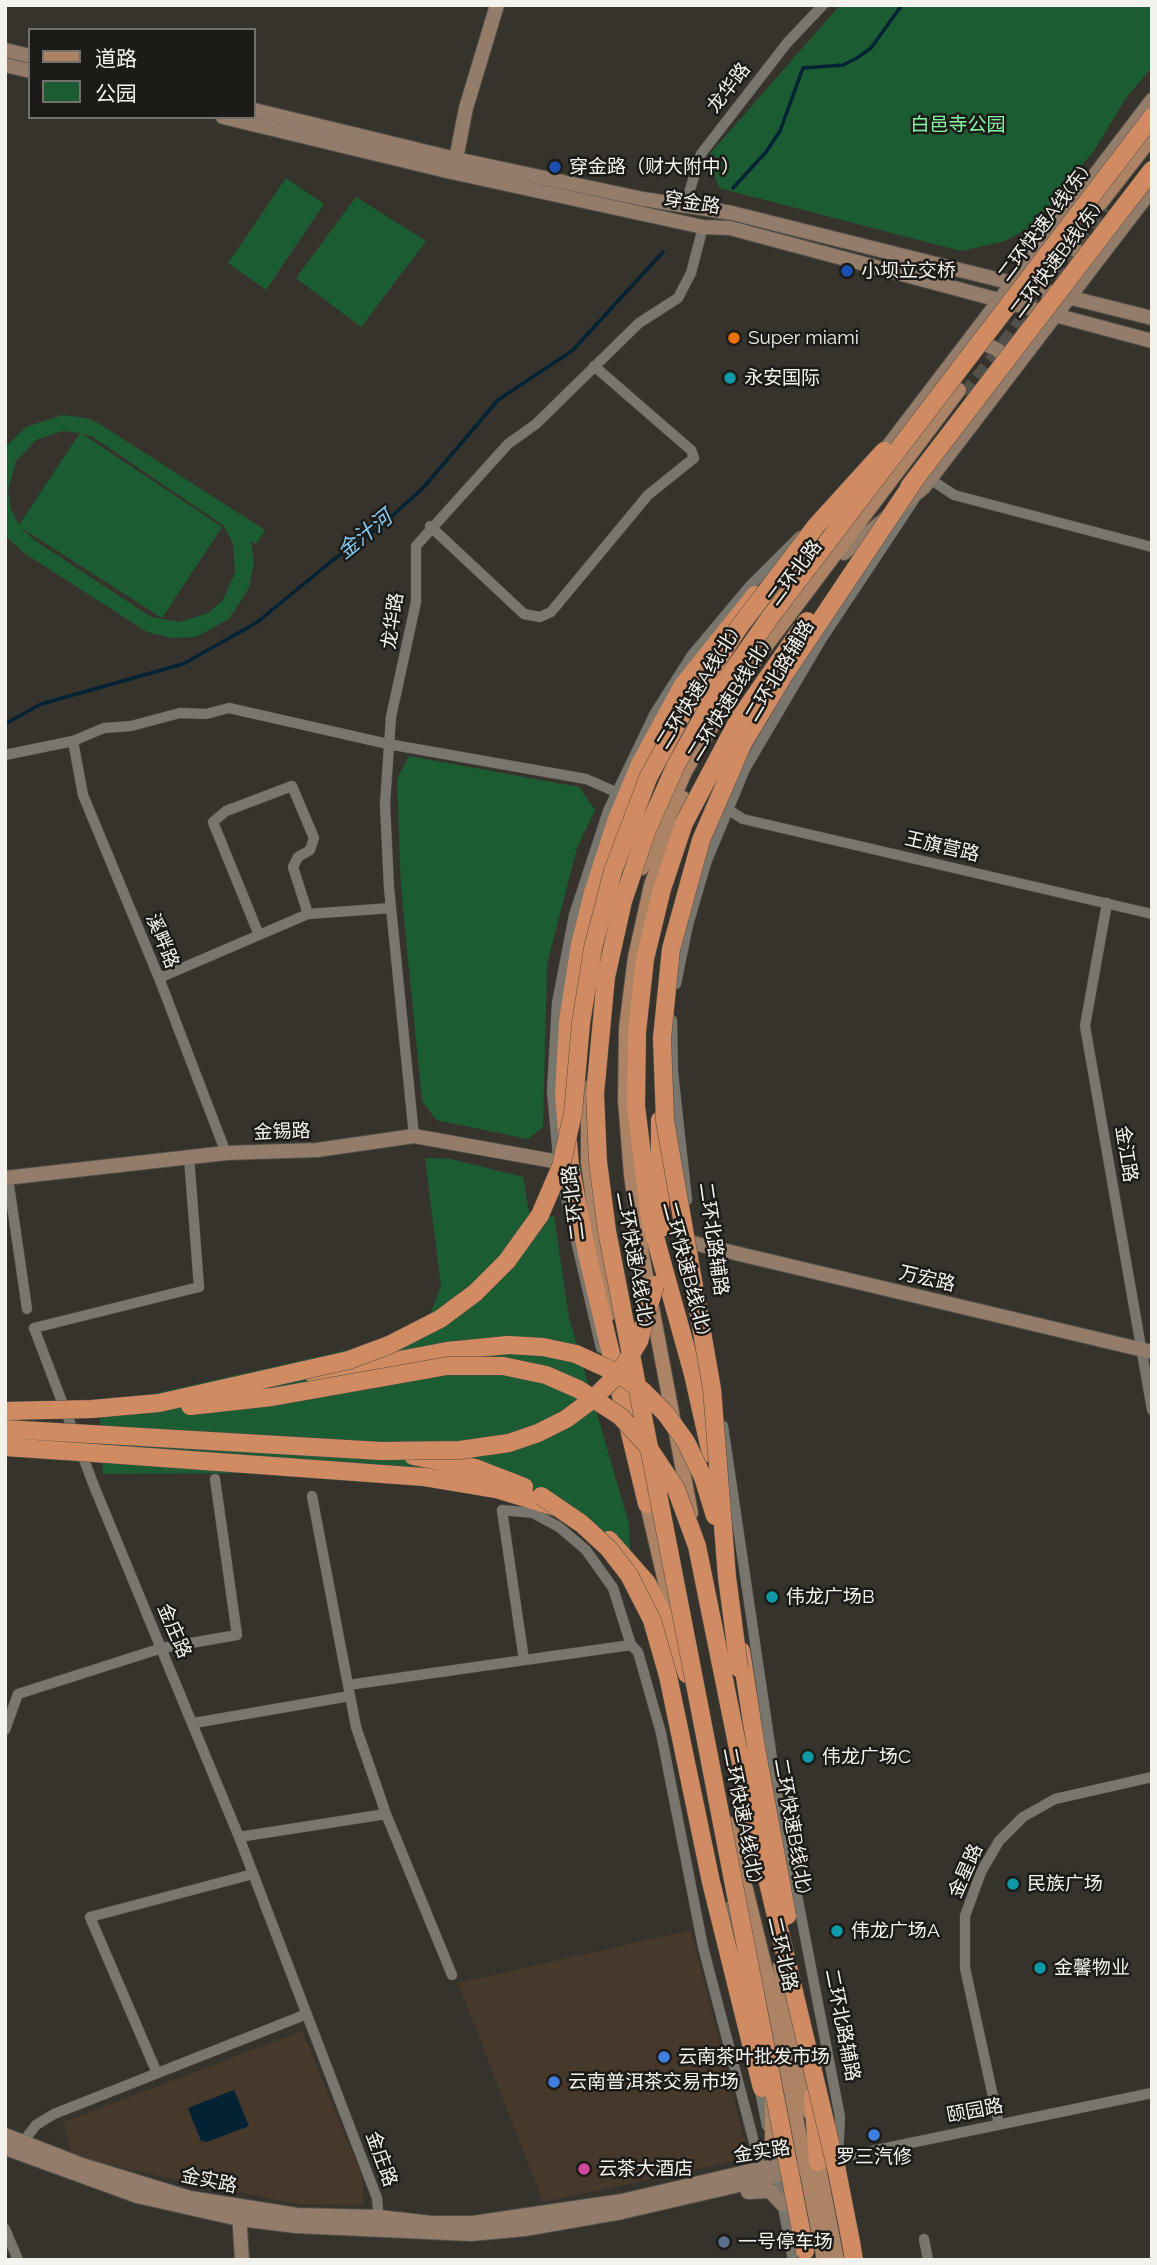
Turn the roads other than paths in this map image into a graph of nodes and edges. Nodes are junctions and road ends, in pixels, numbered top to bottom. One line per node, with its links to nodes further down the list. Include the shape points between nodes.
1 (497, 5): 13 (street)
2 (820, 6): 16 (street, 龙华路, via 701,154)
3 (5, 50): 4 (street)
4 (28, 56)
5 (5, 65): 6 (street)
6 (28, 71)
7 (1152, 99): 9 (street)
8 (256, 110): 13 (street, 穿金路)
9 (1146, 115): 17 (street); 26 (highway, 二环快速A线(东), bridge)
10 (231, 119): 18 (street, 穿金路)
11 (1152, 137): 12 (main road, via 1104,207)
12 (1152, 150)
13 (456, 159): 16 (street, 穿金路)
14 (1152, 170): 28 (highway, 二环快速B线(东), bridge)
15 (1152, 188): 19 (street)
16 (685, 206): 20 (street, 穿金路, via 732,212)
17 (1066, 211): 19 (street, via 1061,227 1070,246 1089,255); 20 (street)
18 (703, 227): 22 (street, 穿金路, via 730,228); 27 (street, 龙华路, via 691,273 678,298 639,323)
19 (1109, 245): 21 (street)
20 (1011, 282): 21 (street, 穿金路); 22 (street)
21 (1069, 297): 23 (street); 24 (street, 穿金路)
22 (998, 300): 23 (street, 穿金路); 26 (street)
23 (1055, 315): 25 (street, 穿金路); 28 (street)
24 (1152, 318)
25 (1152, 341)
26 (965, 353): 28 (street, via 978,342 998,350 1008,367); 30 (street); 33 (highway, bridge); 99 (highway, 二环快速A线(北), bridge, via 754,638 687,744 630,877 606,977 597,1048 596,1140 611,1255)
27 (594, 366): 32 (street, 龙华路, via 536,424 508,444); 32 (street, via 691,450 694,458 648,495 551,611 540,617 524,614)
28 (998, 380): 31 (highway, 二环快速B线(北), bridge)
29 (962, 393): 35 (main road, 二环北路)
30 (887, 445): 35 (street, via 868,478); 39 (street, via 748,587 704,639 655,713)
31 (923, 479): 34 (street, via 954,495); 35 (street, via 905,505); 40 (street, 二环北路辅路, via 787,696); 47 (highway, bridge, via 773,691 724,780 676,926); 92 (highway, 二环快速B线(北), bridge, via 773,667 704,779 676,843 655,912 637,1031 636,1106 645,1193 711,1452 765,1796)
32 (430, 526): 37 (street, 龙华路, via 416,546 416,602)
33 (808, 536): 56 (highway, bridge, via 696,692 659,756 629,824 593,948 565,1153 552,1191 525,1238 464,1302 389,1346); 65 (highway, bridge, via 706,652 640,764 608,843 586,919 571,996 565,1119 573,1188)
34 (1152, 547)
35 (841, 551): 65 (main road, 二环北路, via 749,666 686,771 636,883 597,1018 587,1104 591,1194 615,1347); 80 (main road, 二环北路, via 741,692 704,753 677,812 642,921 629,992 625,1052 627,1137 643,1264)
36 (73, 741): 37 (street, via 104,728 229,708); 38 (street); 46 (street, 溪畔路, via 83,794)
37 (388, 744): 39 (street, via 586,779); 42 (street, 龙华路, via 385,804)
38 (5, 755)
39 (616, 792): 51 (street, via 581,891 560,982 552,1075)
40 (727, 809): 41 (street, 王旗营路, via 743,819); 53 (street, 二环北路辅路, via 688,925 672,1010 675,1096)
41 (1107, 903): 44 (street, 王旗营路); 55 (street, 金江路, via 1085,1026)
42 (391, 908): 43 (street); 48 (street, 龙华路)
43 (308, 914): 45 (street); 45 (street, via 293,867 298,857 310,850 313,838 292,786 226,811 213,822)
44 (1152, 914)
45 (259, 935): 46 (street)
46 (159, 978): 49 (street, 溪畔路)
47 (661, 1057): 62 (highway, bridge, via 655,1285 639,1341 620,1372 579,1410 524,1439 460,1450); 66 (highway, bridge, via 671,1168 710,1381)
48 (414, 1136): 49 (street, 金锡路, via 317,1150); 51 (street, 金锡路)
49 (226, 1153): 50 (street, 金锡路)
50 (189, 1157): 52 (street, 金锡路); 68 (street, 金庄路, via 199,1287 34,1328)
51 (559, 1162): 65 (street, via 594,1322)
52 (7, 1178): 54 (street)
53 (693, 1243): 55 (street, 万宏路); 88 (street, 二环北路辅路, via 741,1533 775,1779 840,2117)
54 (27, 1310)
55 (1146, 1351): 57 (street, 金江路)
56 (175, 1400): 59 (highway, bridge); 66 (highway, bridge, via 472,1348 531,1346 576,1354 643,1391 686,1443 716,1518)
57 (1152, 1410)
58 (5, 1411): 59 (highway, bridge)
59 (25, 1411): 92 (highway, bridge, via 237,1402 435,1368 481,1365 514,1367 557,1379 600,1401 629,1425 669,1477 695,1539 752,1813)
60 (5, 1429): 62 (highway, bridge)
61 (5, 1447): 72 (highway, bridge, via 424,1477 496,1489 553,1506 616,1545 647,1583 671,1631)
62 (358, 1450): 99 (highway, bridge, via 446,1461 528,1489 566,1511 596,1536 638,1589 663,1656)
63 (215, 1479): 68 (street, via 237,1635)
64 (312, 1496): 70 (street)
65 (647, 1504): 72 (main road, 二环北路)
66 (729, 1595): 80 (highway, bridge)
67 (631, 1645): 69 (street); 69 (street, via 613,1588 586,1550 533,1513 502,1510); 91 (street, via 638,1652 650,1689 703,1947)
68 (162, 1648): 71 (street, 金庄路); 73 (street, via 18,1695)
69 (524, 1660): 70 (street)
70 (349, 1690): 71 (street); 75 (street, via 356,1727)
71 (194, 1723): 76 (street, 金庄路)
72 (703, 1726): 80 (main road, 二环北路, via 748,1895); 87 (street, via 744,2009)
73 (5, 1730)
74 (1152, 1777): 84 (street, 金星路, via 1055,1799 1023,1816 999,1841 981,1872 965,1916 965,1968)
75 (386, 1814): 76 (street); 78 (street)
76 (239, 1837): 77 (street, 金庄路)
77 (253, 1874): 79 (street, 金庄路); 82 (street, via 90,1917)
78 (452, 1975)
79 (307, 2014): 82 (street); 96 (street, 金庄路, via 377,2198)
80 (790, 2021): 81 (highway); 87 (main road, via 779,2048 770,2124); 89 (main road, 二环北路)
81 (808, 2064): 88 (main road, via 828,2101); 89 (highway)
82 (157, 2073): 86 (street, via 54,2114)
83 (1152, 2094): 84 (street, 颐园路)
84 (999, 2124): 88 (street, 颐园路)
85 (5, 2135): 86 (street, 金实路)
86 (16, 2147): 90 (street); 95 (street, 金实路)
87 (772, 2150): 91 (street)
88 (838, 2152): 89 (street, 颐园路); 104 (street, 二环北路辅路)
89 (812, 2164): 91 (street, 金实路); 102 (main road, 二环北路); 103 (main road, 二环北路)
90 (5, 2165)
91 (771, 2170): 93 (street, 金实路); 94 (street); 96 (street, 金实路, via 525,2216 473,2223)
92 (838, 2176): 104 (highway, 二环快速B线(北), bridge)
93 (660, 2203): 94 (street, via 689,2205 760,2189 775,2193); 96 (street, 金实路, via 480,2234)
94 (782, 2204): 99 (street)
95 (239, 2213): 96 (street, 金实路); 101 (street)
96 (379, 2223)
97 (5, 2229): 100 (street)
98 (925, 2239): 105 (street)
99 (802, 2257)
100 (18, 2260)
101 (242, 2260)
102 (824, 2260)
103 (837, 2260)
104 (857, 2260)
105 (929, 2260)

